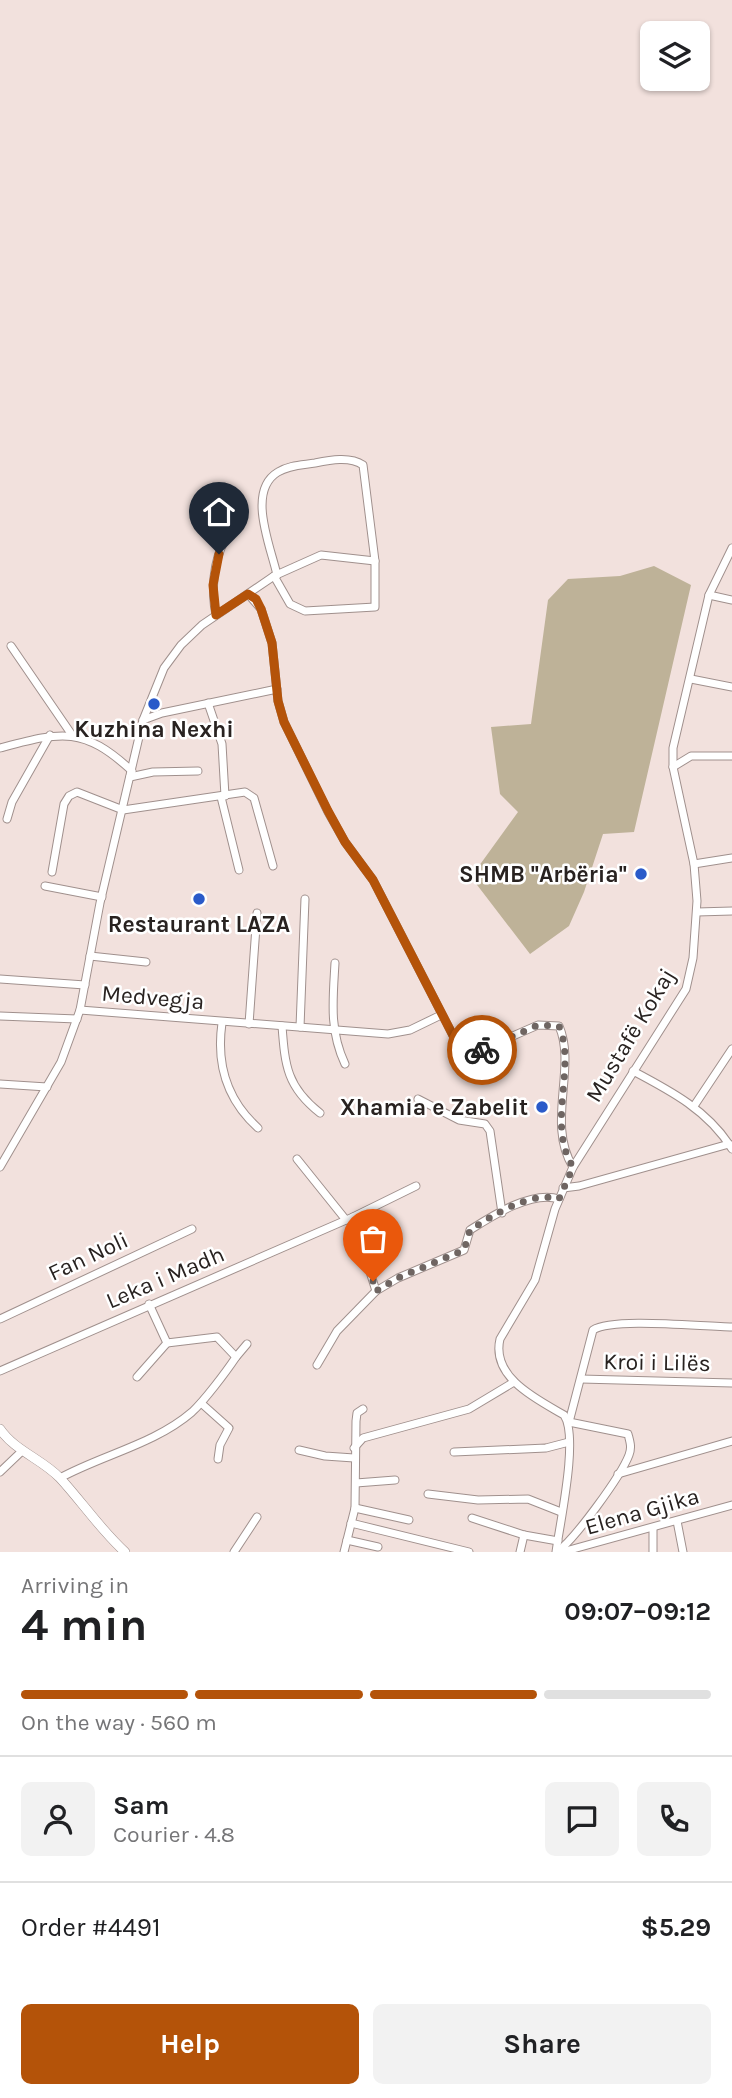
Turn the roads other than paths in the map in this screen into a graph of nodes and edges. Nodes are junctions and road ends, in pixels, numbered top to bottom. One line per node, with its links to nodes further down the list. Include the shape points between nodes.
1 (225, 540): 8 (street, via 213,585)
2 (732, 548): 6 (street, Mustafë Kokaj)
3 (375, 561): 4 (street, via 321,555); 4 (street, via 377,604 372,609 297,609); 4 (street, via 363,465 336,459 287,467 266,483 262,501)
4 (275, 576): 5 (street)
5 (248, 594): 8 (street); 12 (street, via 256,599 269,633)
6 (709, 595): 7 (street); 10 (street, Mustafë Kokaj)
7 (732, 600)
8 (216, 615): 14 (street, via 181,645 164,668)
9 (10, 646): 15 (street)
10 (691, 678): 11 (street); 20 (street, Mustafë Kokaj, via 676,729)
11 (732, 687)
12 (277, 689): 13 (street); 43 (street, via 284,722 328,811 373,880)
13 (208, 703): 14 (street); 23 (street, via 222,744)
14 (143, 720): 22 (street)
15 (72, 734): 16 (street); 22 (street, via 110,752)
16 (50, 735): 17 (street); 25 (street)
17 (2, 748): 18 (street)
18 (0, 755)
19 (732, 755): 20 (street, via 691,756)
20 (673, 767): 27 (street, Mustafë Kokaj)
21 (198, 771): 22 (street)
22 (131, 774): 24 (street)
23 (223, 797): 24 (street); 28 (street, via 245,792 254,798); 29 (street)
24 (123, 810): 30 (street, via 73,792 64,804); 32 (street)
25 (7, 819)
26 (732, 858): 27 (street)
27 (694, 864): 35 (street, Mustafë Kokaj)
28 (273, 866)
29 (239, 870)
30 (52, 872)
31 (45, 886): 32 (street)
32 (102, 897): 37 (street)
33 (304, 899): 49 (street)
34 (732, 911): 35 (street)
35 (697, 912): 53 (street, Mustafë Kokaj, via 686,989)
36 (257, 913): 47 (street)
37 (90, 956): 38 (street); 41 (street)
38 (146, 962)
39 (335, 963): 50 (street)
40 (0, 979): 41 (street)
41 (85, 985): 42 (street)
42 (80, 1010): 45 (street); 46 (street, Medvegja)
43 (440, 1015): 50 (street, Medvegja, via 410,1030 388,1034); 63 (street, via 466,1055 538,1025 559,1026 563,1147)
44 (0, 1016): 45 (street)
45 (77, 1019): 55 (street)
46 (222, 1023): 47 (street, Medvegja); 59 (street, Medvegja, via 226,1084)
47 (249, 1024): 48 (street, Medvegja)
48 (282, 1027): 49 (street, Medvegja); 58 (street, via 292,1084)
49 (300, 1027): 50 (street, Medvegja)
50 (333, 1029): 52 (street)
51 (732, 1049): 57 (street)
52 (345, 1064)
53 (633, 1071): 57 (street); 63 (street, Mustafë Kokaj)
54 (0, 1084): 55 (street)
55 (47, 1087): 62 (street)
56 (418, 1099): 67 (street, via 459,1120 485,1124 490,1131)
57 (694, 1106): 60 (street)
58 (320, 1113)
59 (258, 1128)
60 (731, 1147): 65 (street)
61 (297, 1159): 68 (street)
62 (0, 1167)
63 (573, 1167): 65 (street, Mustafë Kokaj)
64 (416, 1186): 68 (street, Leka i Madh)
65 (564, 1188): 66 (street, Mustafë Kokaj)
66 (559, 1199): 67 (street, via 541,1198); 81 (street, Mustafë Kokaj, via 535,1280 500,1339 502,1362)
67 (502, 1213): 70 (street, via 470,1230 464,1250)
68 (349, 1218): 70 (street); 71 (street, Leka i Madh)
69 (192, 1229): 72 (street, Fan Noli)
70 (376, 1291): 77 (street, via 337,1331)
71 (149, 1304): 74 (street); 78 (street, Leka i Madh)
72 (0, 1319)
73 (732, 1327): 80 (street, via 598,1327 588,1340)
74 (167, 1343): 76 (street, via 217,1338); 79 (street)
75 (247, 1344): 76 (street)
76 (236, 1357): 83 (street)
77 (317, 1365)
78 (0, 1371)
79 (137, 1377)
80 (581, 1379): 82 (street, Kroi i Lilës); 85 (street)
81 (514, 1382): 85 (street); 89 (street, via 469,1409 363,1438)
82 (732, 1383)
83 (201, 1403): 94 (street, via 229,1428); 97 (street, via 153,1437)
84 (363, 1409): 89 (street, via 357,1413)
85 (569, 1422): 88 (street); 96 (street, via 628,1434 628,1458)
86 (1, 1434): 91 (street)
87 (732, 1441): 96 (street)
88 (569, 1442): 92 (street, via 547,1448); 103 (street)
89 (354, 1448): 93 (street)
90 (299, 1450): 93 (street)
91 (22, 1451): 95 (street); 97 (street)
92 (454, 1452)
93 (354, 1458): 99 (street)
94 (218, 1460)
95 (0, 1472)
96 (617, 1474): 119 (street)
97 (60, 1478): 114 (street)
98 (395, 1480): 99 (street)
99 (356, 1483): 102 (street)
100 (428, 1494): 103 (street, via 528,1499)
101 (732, 1505): 107 (street, Elena Gjika)
102 (355, 1507): 106 (street); 108 (street)
103 (561, 1512): 112 (street)
104 (257, 1517): 115 (street)
105 (472, 1518): 110 (street)
106 (409, 1520)
107 (677, 1521): 109 (street, Elena Gjika); 121 (street)
108 (351, 1523): 111 (street); 117 (street)
109 (653, 1528): 119 (street, Elena Gjika); 120 (street)
110 (524, 1535): 112 (street); 118 (street)
111 (347, 1540): 113 (street); 116 (street)
112 (558, 1541): 119 (street)
113 (378, 1547)
114 (125, 1552)
115 (234, 1552)
116 (344, 1552)
117 (469, 1552)
118 (520, 1552)
119 (558, 1552)
120 (653, 1552)
121 (683, 1552)

